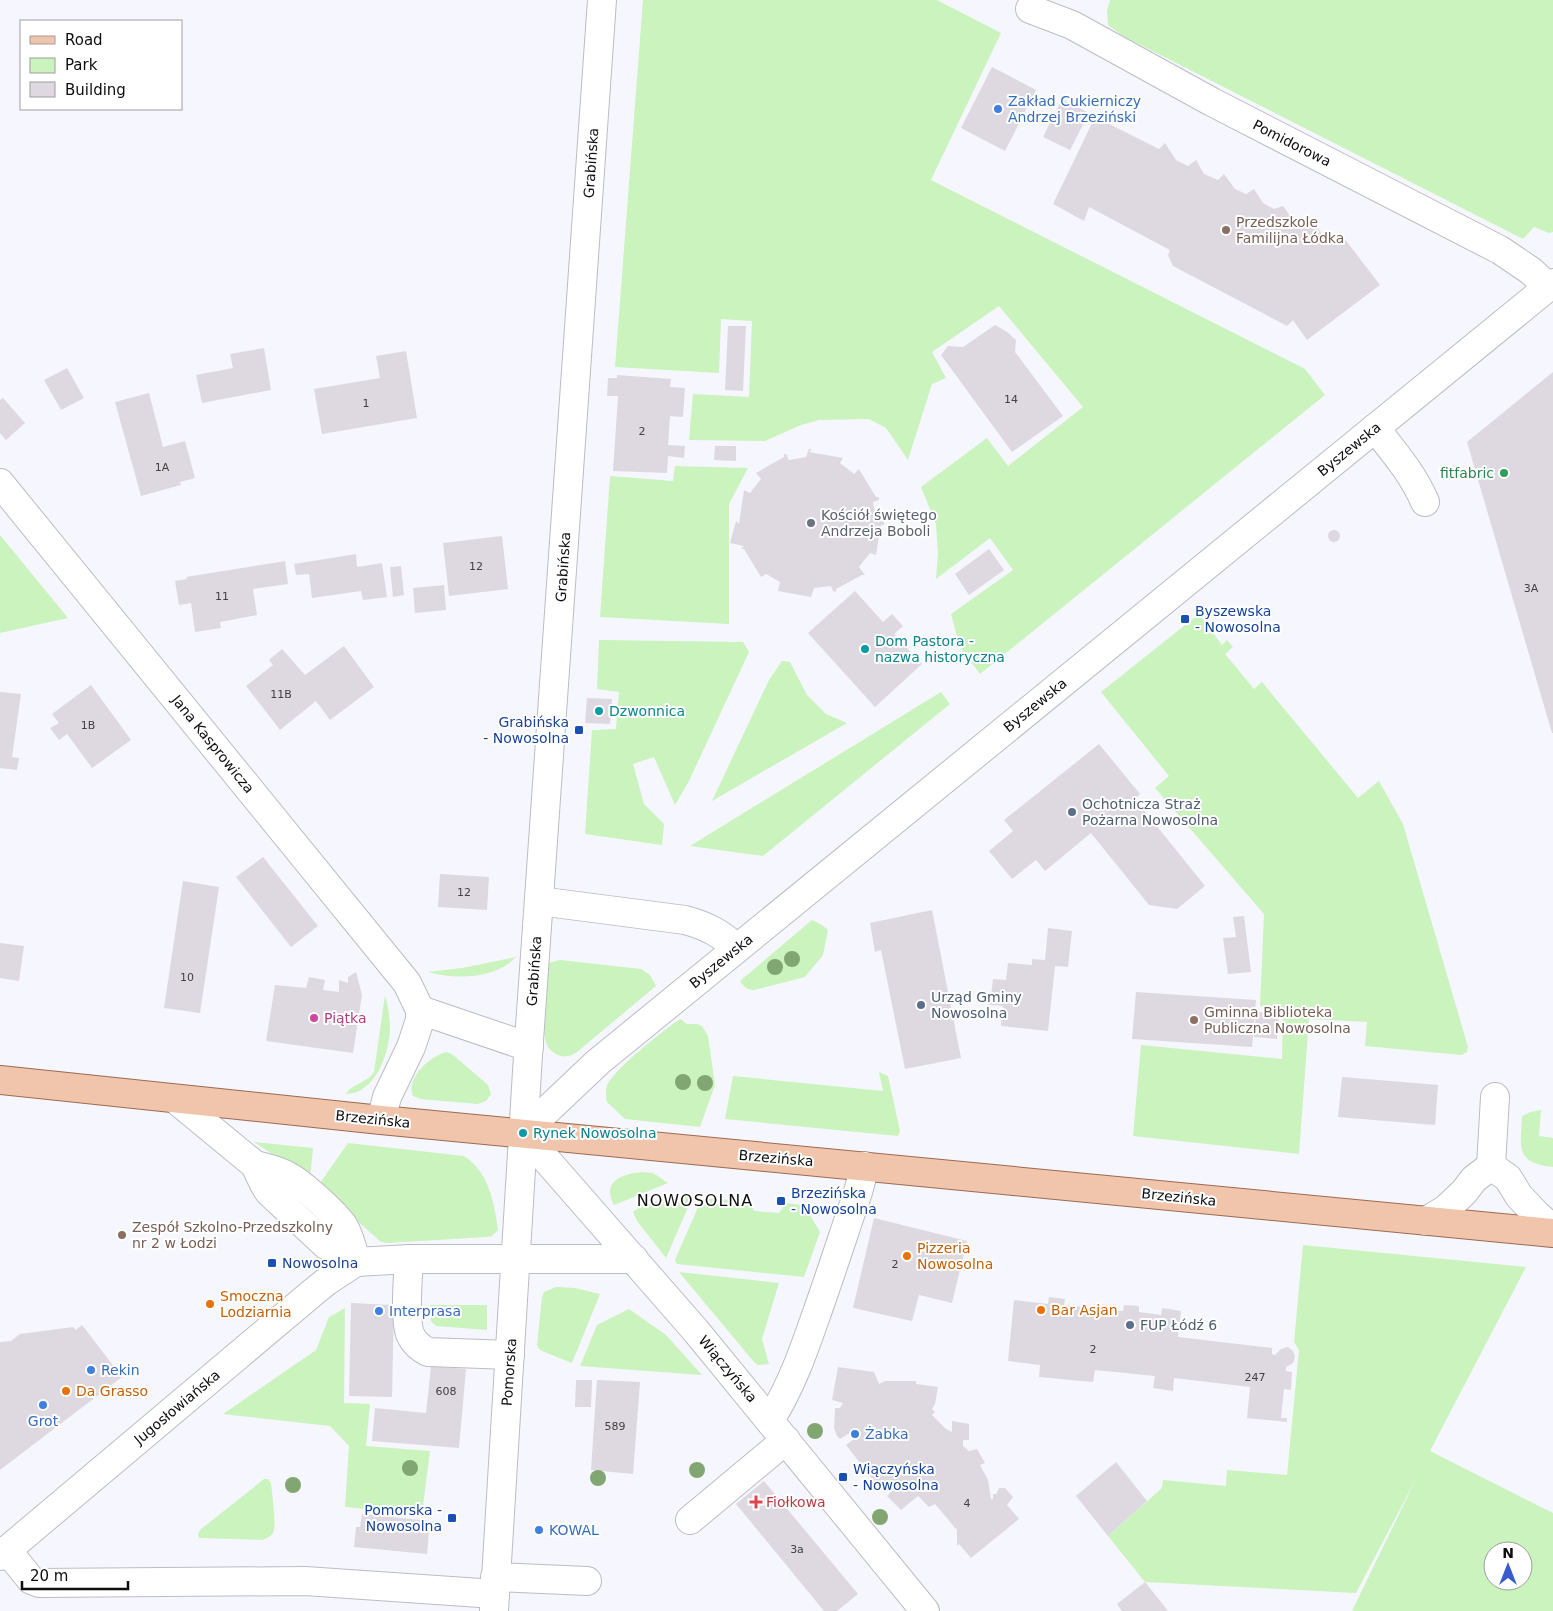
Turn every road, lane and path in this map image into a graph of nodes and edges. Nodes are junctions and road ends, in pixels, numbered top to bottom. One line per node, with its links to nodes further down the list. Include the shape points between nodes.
1 (602, 0): 7 (street, Grabińska)
2 (1030, 9): 3 (street, Pomidorowa, via 1072,25 1212,102 1500,250)
3 (1551, 285): 4 (street, Byszewska)
4 (1375, 428): 6 (street, via 1409,471); 8 (street, Byszewska)
5 (0, 482): 9 (street, Jana Kasprowicza, via 407,983)
6 (1424, 502)
7 (539, 901): 8 (street, via 685,920 722,935); 10 (street, Grabińska)
8 (737, 948): 15 (street, Byszewska, via 598,1062)
9 (420, 1010): 10 (street); 14 (street, via 416,1033 387,1097)
10 (529, 1048): 15 (street, Grabińska)
11 (0, 1080): 13 (main road, Brzezińska)
12 (1495, 1097): 17 (street)
13 (175, 1099): 14 (main road, Brzezińska); 24 (street, via 255,1165 290,1176 308,1190 343,1225)
14 (381, 1120): 15 (main road, Brzezińska)
15 (523, 1134): 16 (main road, Brzezińska); 22 (street, Pomorska); 23 (street, Wiączyńska)
16 (865, 1166): 18 (main road, Brzezińska); 26 (street, via 798,1364 780,1402)
17 (1491, 1166): 18 (street, via 1446,1209); 19 (street, via 1508,1178 1525,1202)
18 (1426, 1221): 20 (main road, Brzezińska)
19 (1553, 1229)
20 (1553, 1233)
21 (409, 1259): 22 (street); 24 (street); 25 (street, via 408,1320 410,1335 418,1347 428,1352)
22 (516, 1259): 23 (street); 25 (street, Pomorska)
23 (634, 1260): 26 (street, Wiączyńska)
24 (356, 1262): 28 (street, Jugosłowiańska, via 311,1294)
25 (510, 1355): 30 (street, Pomorska)
26 (778, 1430): 27 (street); 31 (street, Wiączyńska)
27 (690, 1520)
28 (3, 1553): 30 (street, via 31,1580 39,1583 305,1582)
29 (587, 1581): 30 (street)
30 (495, 1594)
31 (925, 1611)

